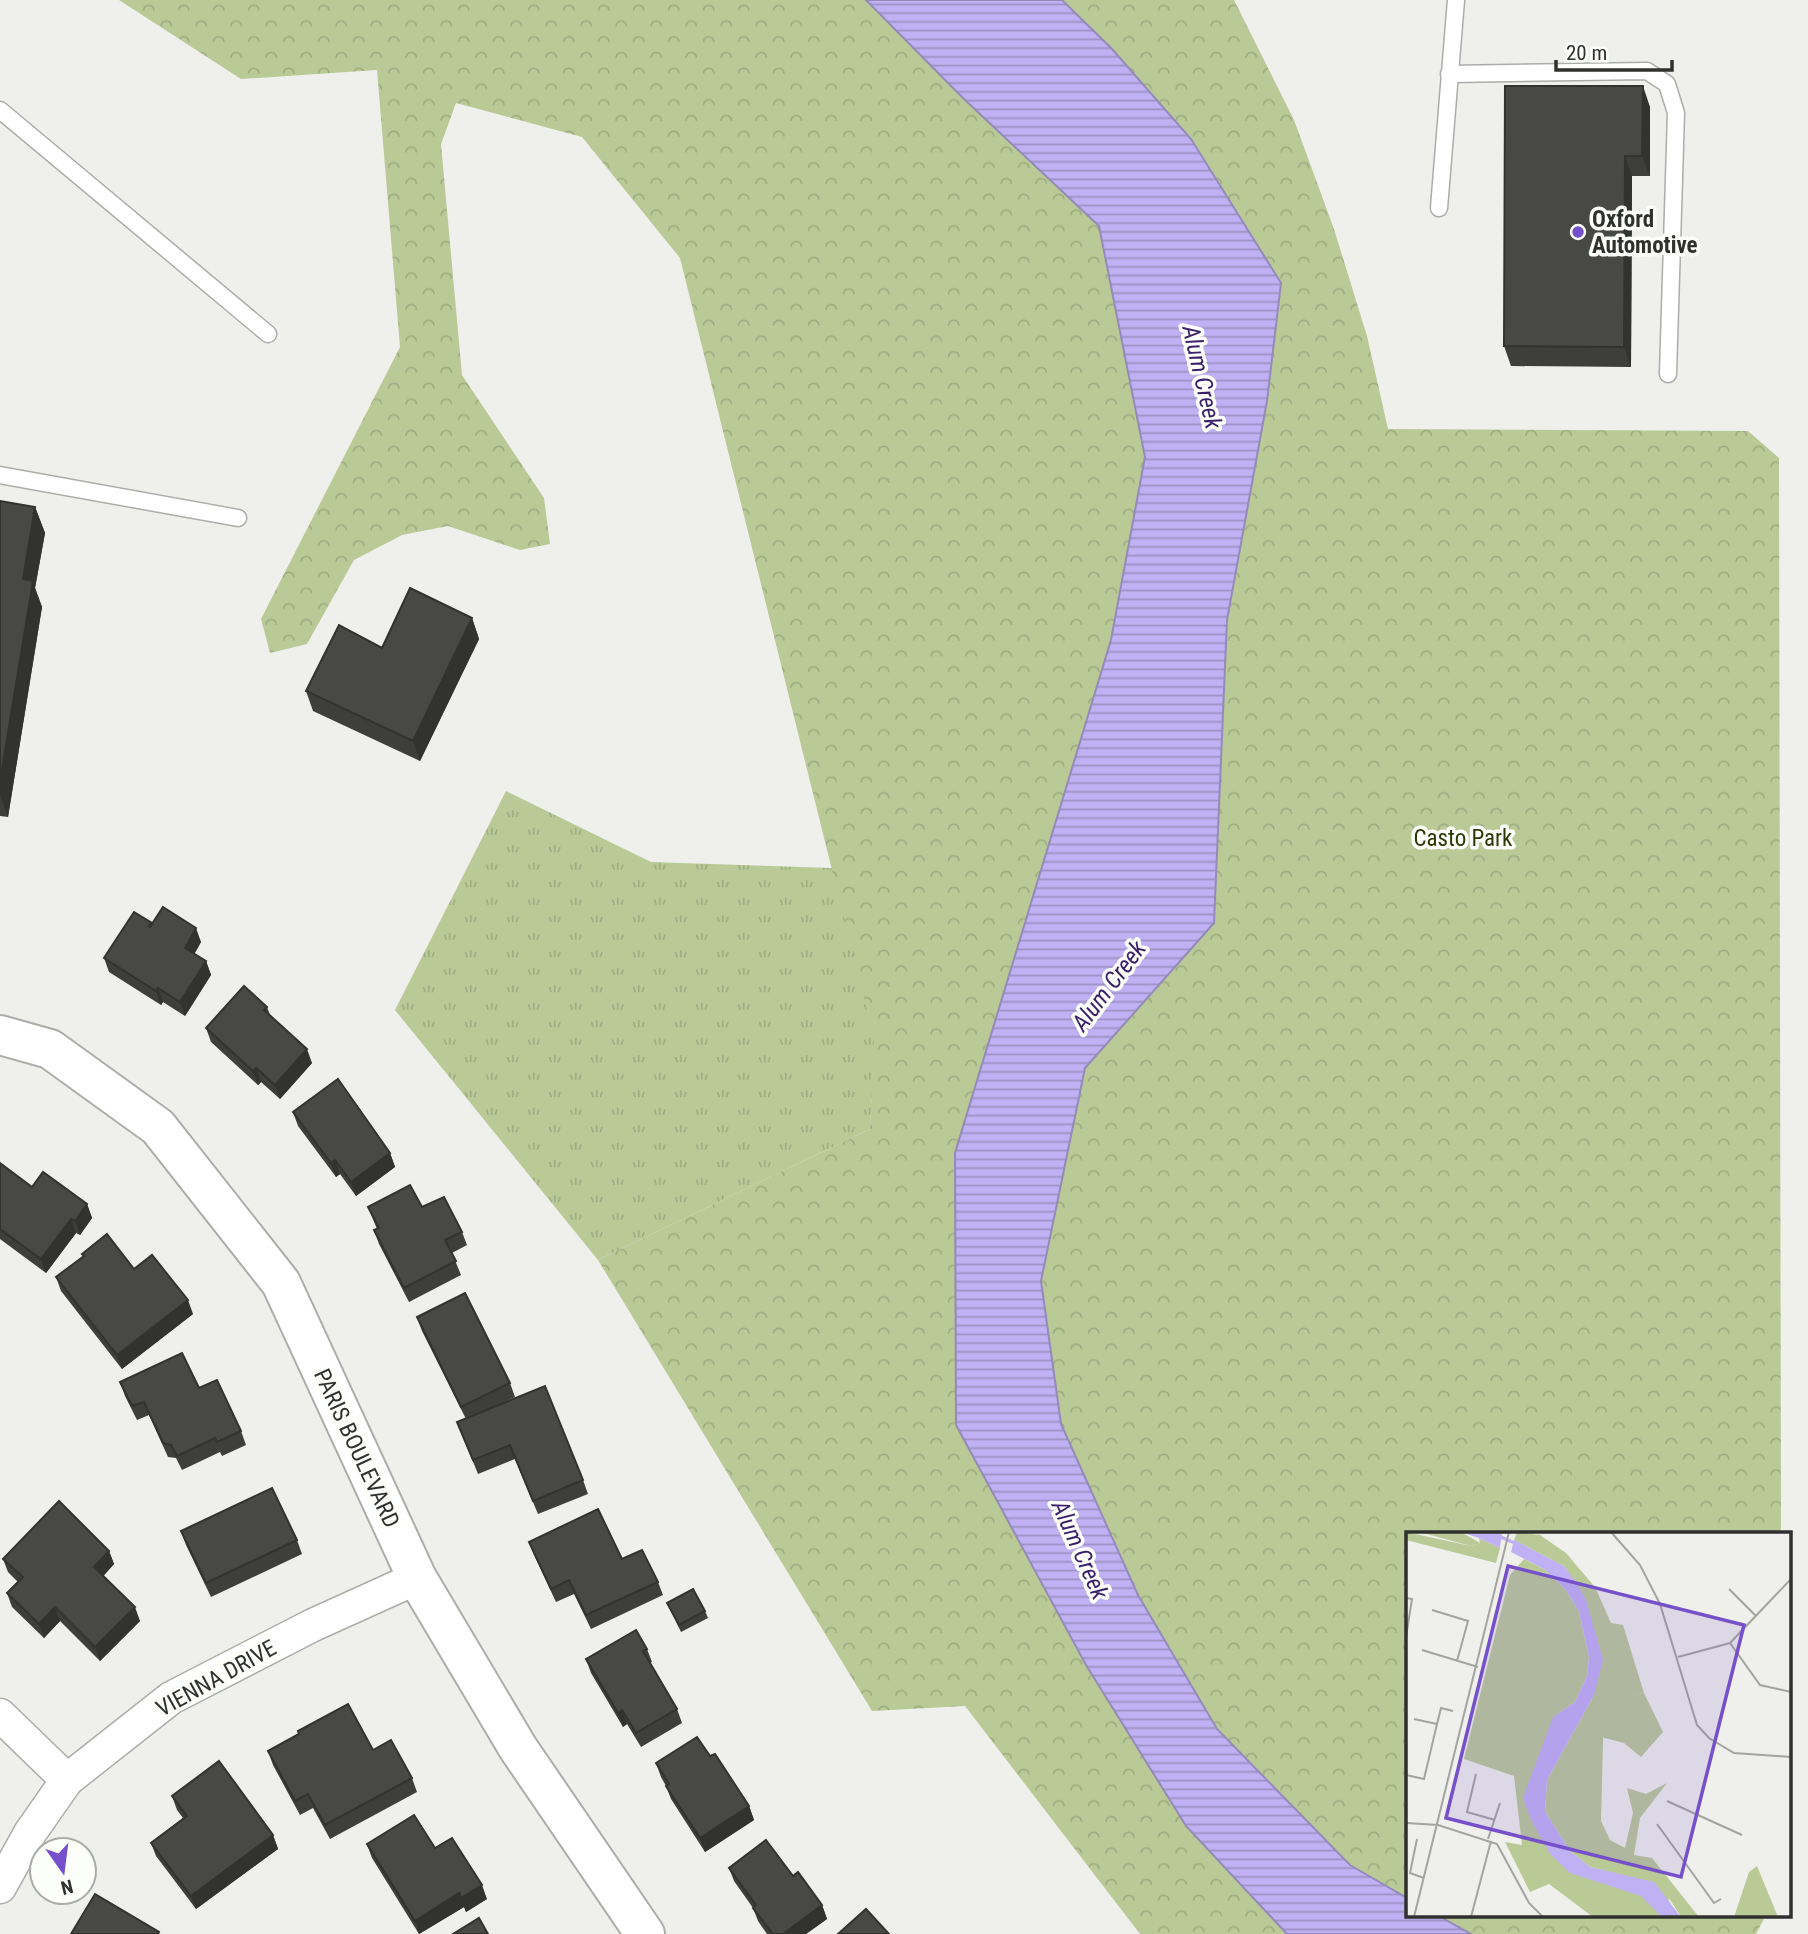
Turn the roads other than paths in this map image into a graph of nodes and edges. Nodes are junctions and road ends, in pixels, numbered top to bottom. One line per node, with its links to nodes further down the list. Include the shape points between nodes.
1 (1456, 0): 2 (lane)
2 (1449, 74): 4 (lane); 6 (lane, via 1647,71 1667,84 1676,113)
3 (0, 110): 5 (lane)
4 (1439, 208)
5 (268, 334)
6 (1668, 374)
7 (0, 475): 8 (lane)
8 (238, 519)
9 (0, 1035): 10 (street, PARIS BOULEVARD, via 50,1049 158,1127 281,1283)
10 (417, 1578): 12 (street, VIENNA DRIVE, via 171,1698); 14 (street, PARIS BOULEVARD, via 518,1748)
11 (0, 1715): 12 (street)
12 (66, 1780): 13 (street, VIENNA DRIVE)
13 (0, 1887)
14 (645, 1934)

